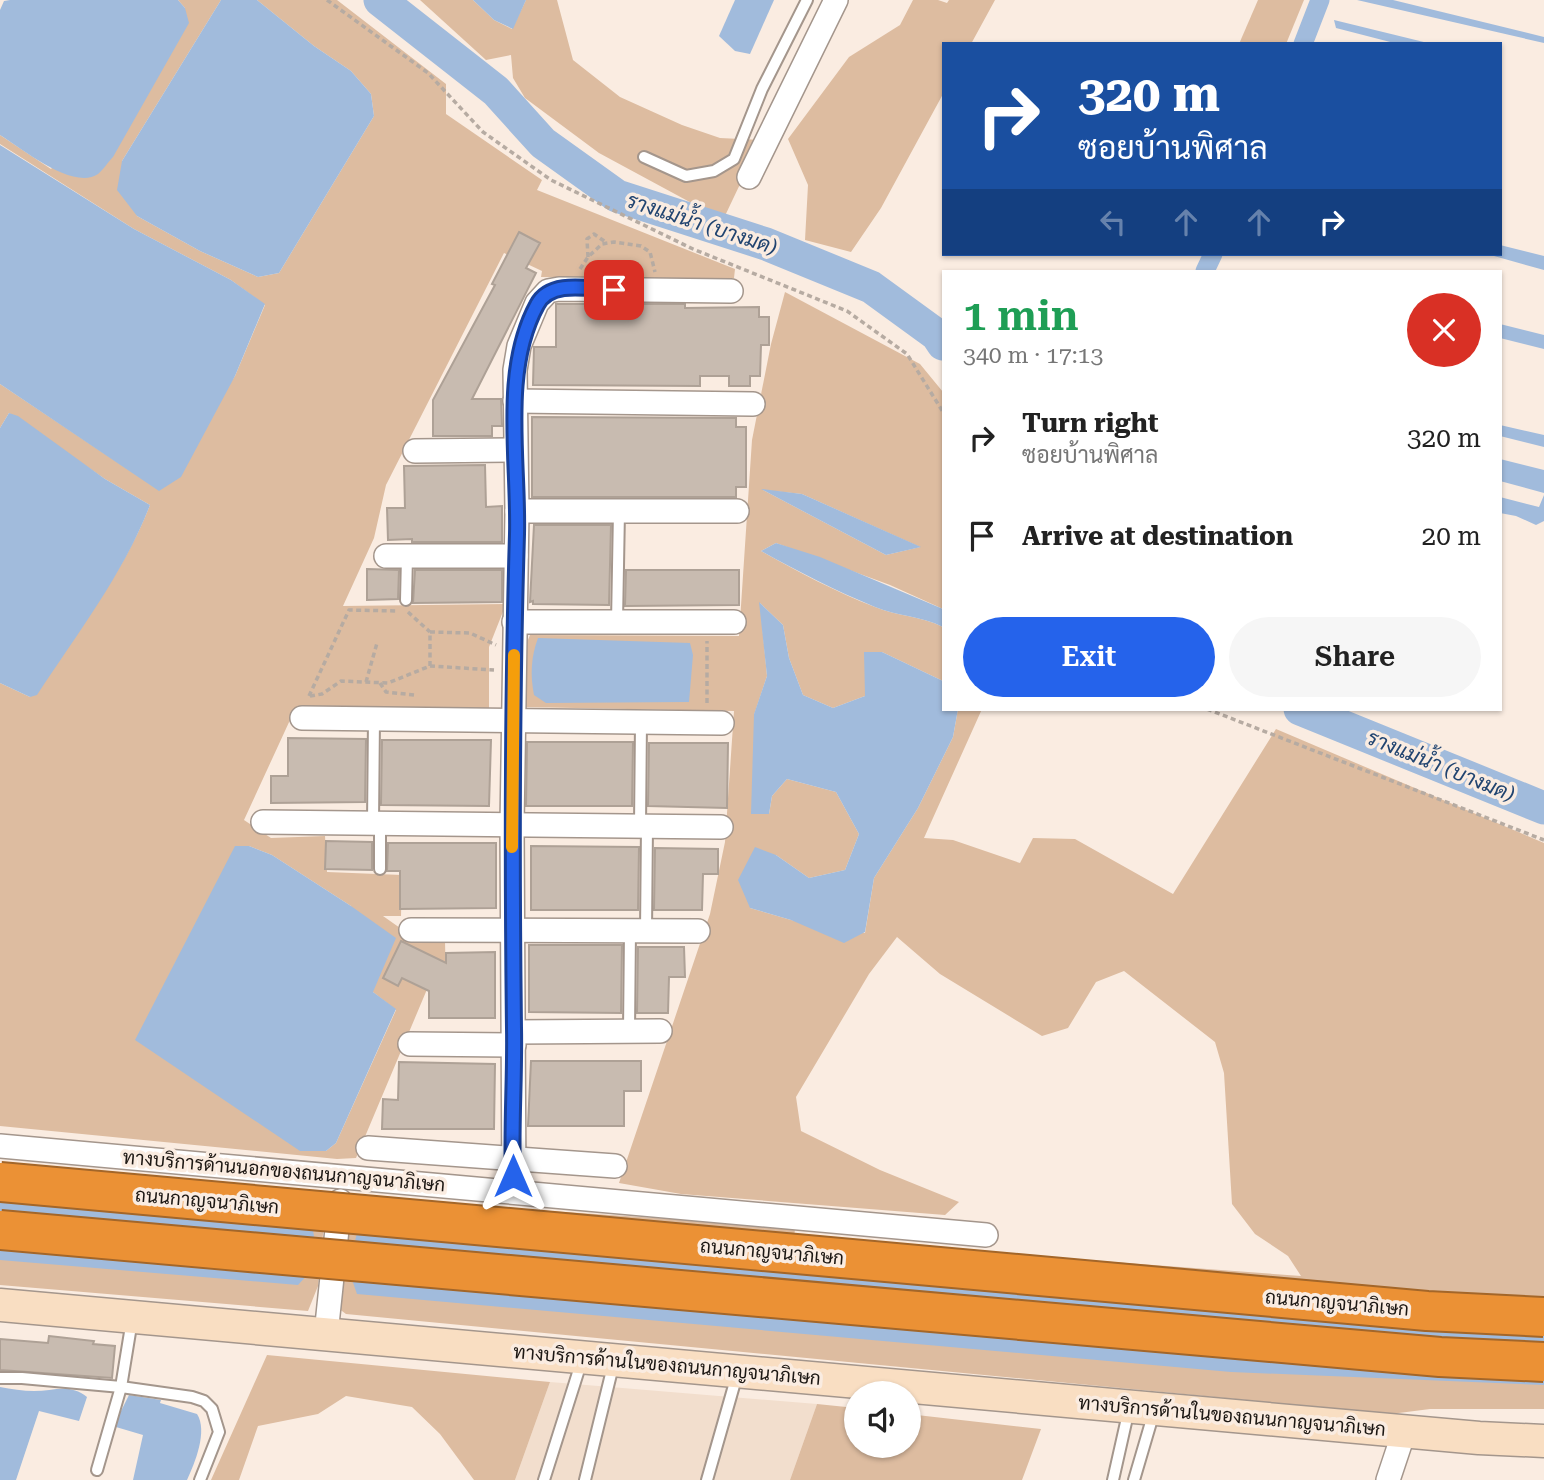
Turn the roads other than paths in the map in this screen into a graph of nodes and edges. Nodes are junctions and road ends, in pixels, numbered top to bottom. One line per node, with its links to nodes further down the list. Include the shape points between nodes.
1 (807, 0): 3 (lane, via 762,89 734,159 714,171 686,176)
2 (835, 0): 4 (street)
3 (644, 158)
4 (749, 177)
5 (731, 291): 6 (street, via 548,291 537,303 519,346)
6 (515, 401): 7 (street); 8 (street)
7 (753, 404)
8 (515, 450): 9 (street); 10 (street)
9 (415, 451)
10 (517, 511): 11 (street); 14 (street)
11 (619, 511): 12 (street); 17 (lane)
12 (737, 511)
13 (397, 556): 14 (street); 15 (lane)
14 (516, 556): 16 (street)
15 (407, 600)
16 (514, 621): 17 (street); 21 (street)
17 (617, 622): 18 (street)
18 (734, 622)
19 (302, 718): 20 (street)
20 (374, 718): 21 (street); 25 (lane)
21 (512, 720): 22 (street); 26 (street)
22 (641, 722): 23 (street); 27 (lane)
23 (715, 723)
24 (263, 822): 25 (street)
25 (376, 824): 26 (street); 29 (lane)
26 (512, 825): 27 (street); 31 (street)
27 (644, 826): 28 (street); 32 (lane)
28 (721, 827)
29 (380, 869)
30 (411, 930): 31 (street)
31 (513, 931): 32 (street); 36 (street)
32 (638, 931): 33 (street); 34 (lane)
33 (698, 931)
34 (629, 1031): 35 (street); 36 (street)
35 (660, 1031)
36 (514, 1039): 37 (street); 40 (street)
37 (410, 1044)
38 (0, 1146): 42 (street, ทางบริการด้านนอกของถนนกาญจนาภิเษก)
39 (368, 1148): 40 (street)
40 (513, 1160): 41 (street); 44 (street)
41 (615, 1166)
42 (342, 1177): 44 (street, ทางบริการด้านนอกของถนนกาญจนาภิเษก); 50 (street)
43 (0, 1182): 49 (highway, ถนนกาญจนาภิเษก, bridge, via 1427,1311)
44 (513, 1192): 46 (street, ทางบริการด้านนอกของถนนกาญจนาภิเษก)
45 (0, 1230): 53 (highway, bridge, via 1440,1357)
46 (986, 1235)
47 (0, 1305): 48 (main road, ทางบริการด้านในของถนนกาญจนาภิเษก)
48 (132, 1317): 50 (main road, ทางบริการด้านในของถนนกาญจนาภิเษก); 56 (lane)
49 (1544, 1317)
50 (326, 1334): 51 (main road, ทางบริการด้านในของถนนกาญจนาภิเษก)
51 (583, 1357): 52 (main road, ทางบริการด้านในของถนนกาญจนาภิเษก); 62 (lane)
52 (615, 1360): 54 (main road, ทางบริการด้านในของถนนกาญจนาภิเษก); 63 (lane)
53 (1544, 1362)
54 (738, 1372): 57 (main road, ทางบริการด้านในของถนนกาญจนาภิเษก); 64 (lane)
55 (0, 1378): 56 (lane)
56 (121, 1387): 60 (lane); 61 (lane, via 192,1396 212,1409 219,1432)
57 (1142, 1408): 58 (main road, ทางบริการด้านในของถนนกาญจนาภิเษก); 65 (lane); 66 (lane)
58 (1404, 1432): 59 (main road, ทางบริการด้านในของถนนกาญจนาภิเษก); 67 (street)
59 (1544, 1441)
60 (97, 1470)
61 (200, 1480)
62 (544, 1480)
63 (585, 1480)
64 (708, 1480)
65 (1113, 1480)
66 (1134, 1480)
67 (1388, 1480)

